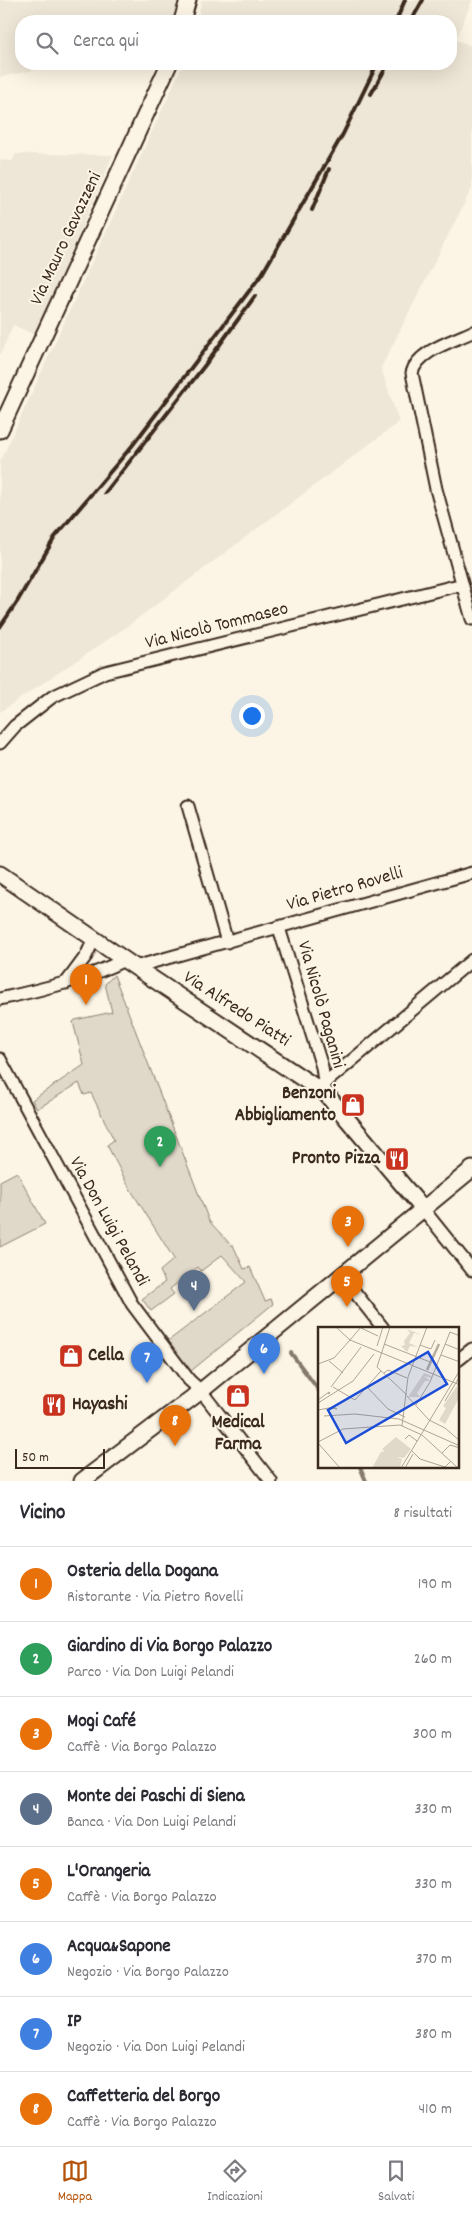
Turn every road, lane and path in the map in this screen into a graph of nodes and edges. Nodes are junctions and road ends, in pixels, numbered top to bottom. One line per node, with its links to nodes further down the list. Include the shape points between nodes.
1 (188, 0): 2 (street)
2 (184, 15)
3 (167, 70): 5 (street, Via Mauro Gavazzeni)
4 (472, 332): 6 (street, via 417,361 412,373 436,489)
5 (0, 430)
6 (462, 587): 7 (street); 8 (street, Via Nicolò Tommaseo, via 455,586 105,672 52,697 15,726)
7 (472, 619)
8 (0, 743)
9 (188, 806): 14 (street)
10 (472, 873): 12 (street, Via Pietro Rovelli)
11 (0, 874): 13 (street, Via Alfredo Piatti)
12 (279, 928): 14 (street, Via Pietro Rovelli); 20 (street, Via Nicolò Paganini)
13 (94, 939): 16 (street, Via Alfredo Piatti); 17 (street)
14 (227, 942): 16 (street, Via Pietro Rovelli)
15 (472, 960): 20 (street)
16 (130, 964): 17 (street, Via Pietro Rovelli); 20 (street, Via Alfredo Piatti)
17 (66, 983): 18 (street, Via Pietro Rovelli)
18 (0, 1000)
19 (0, 1059): 28 (street, Via Don Luigi Pelandi, via 132,1304 189,1380)
20 (325, 1088): 22 (street, Via Alfredo Piatti)
21 (472, 1170): 22 (street)
22 (423, 1209): 23 (street); 24 (street)
23 (472, 1270)
24 (342, 1276): 25 (street); 28 (street)
25 (382, 1327)
26 (472, 1349): 27 (street)
27 (460, 1358)
28 (201, 1391): 29 (street); 30 (street, Via Don Luigi Pelandi)
29 (82, 1481)
30 (271, 1481)

